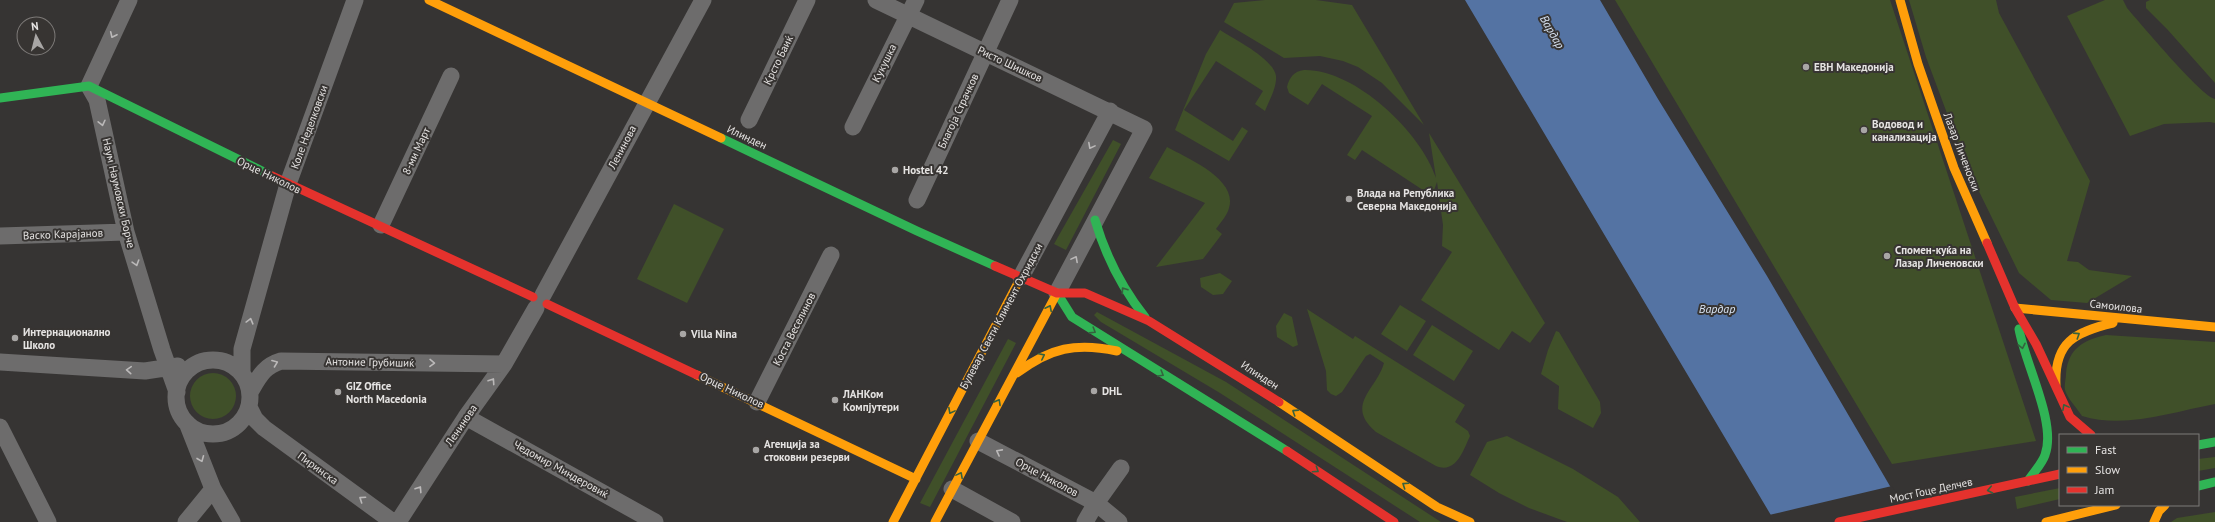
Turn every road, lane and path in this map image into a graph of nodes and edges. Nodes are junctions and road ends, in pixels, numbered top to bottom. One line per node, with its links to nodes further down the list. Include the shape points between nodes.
1 (129, 0): 13 (street, one-way to 13)
2 (355, 0): 19 (street, Коле Неделковски)
3 (429, 0): 15 (street, Илинден)
4 (703, 0): 15 (street, Ленинова)
5 (807, 0): 17 (street, Крсто Баиќ)
6 (876, 0): 10 (street, Ристо Шишков)
7 (916, 0): 10 (street, Кукушка)
8 (1010, 0): 11 (street, Благоја Страчков)
9 (1900, 0): 29 (street, Лазар Личеноски, via 1918,64 1954,168)
10 (908, 15): 11 (street, Ристо Шишков); 18 (street, Кукушка)
11 (985, 52): 16 (street, Ристо Шишков); 20 (street, Благоја Страчков)
12 (452, 76): 22 (street, 8-ми Март)
13 (89, 86): 14 (street); 19 (street, Орце Николов); 23 (street, Наум Наумовски Борче, one-way to 23, via 97,100)
14 (0, 98)
15 (646, 103): 26 (street, Илинден); 28 (street, Ленинова)
16 (1110, 112): 21 (street, Ристо Шишков, via 1144,128); 26 (street, Булевар Свети Климент Охридски, one-way to 26)
17 (748, 120)
18 (853, 127)
19 (288, 184): 22 (street, Орце Николов); 38 (street, Коле Неделковски, one-way to 19, via 242,350)
20 (917, 200)
21 (1096, 220): 27 (street, one-way to 21); 30 (street, one-way to 21, via 1130,300 1115,276 1105,255)
22 (381, 226): 28 (street, Орце Николов)
23 (126, 232): 24 (street, Васко Карајанов); 37 (street, Наум Наумовски Борче, one-way to 37)
24 (0, 236)
25 (831, 255): 43 (street, Коста Веселинов)
26 (1021, 277): 27 (street, Илинден); 53 (street, Булевар Свети Климент Охридски, one-way to 53)
27 (1057, 293): 30 (street, Илинден, via 1085,293); 33 (street, one-way to 33, via 1072,317); 39 (street, one-way to 27)
28 (540, 301): 36 (street, Ленинова); 43 (street, Орце Николов)
29 (2015, 308): 31 (street, Самоилова); 41 (street, via 2036,344); 54 (street, one-way to 54, via 2022,348 2048,431 2045,455)
30 (1149, 320): 62 (street, Илинден, one-way to 30, via 1321,429)
31 (2146, 321): 32 (street, Самоилова); 41 (street, one-way to 31, via 2056,363 2059,352 2067,342 2086,329 2097,326)
32 (2215, 328)
33 (1128, 354): 39 (street, one-way to 33, via 1030,363 1063,348 1092,346); 75 (street, one-way to 75, via 1284,449)
34 (0, 362): 37 (street, one-way to 34, via 145,371)
35 (198, 363): 37 (street); 38 (street, via 215,360 225,362); 40 (street, via 181,378)
36 (504, 364): 42 (street, Антоние Грубишиќ, one-way to 36, via 263,370 281,361); 44 (street, Ленинова, one-way to 36)
37 (168, 368): 40 (street, Наум Наумовски Борче)
38 (242, 373): 42 (street)
39 (1010, 379): 48 (street, one-way to 39)
40 (177, 392): 45 (street, via 180,414)
41 (2057, 394): 47 (street, one-way to 41, via 2070,416)
42 (249, 399): 45 (street, via 244,417 237,425 217,433 196,429); 67 (street, Пиринска, one-way to 42, via 264,428 255,419)
43 (757, 402): 53 (street, Орце Николов)
44 (466, 417): 68 (street, Ленинова, one-way to 44); 69 (street, Чедомир Миндеровиќ)
45 (187, 423): 57 (street, one-way to 57)
46 (0, 427): 64 (street)
47 (2090, 434)
48 (978, 442): 58 (street, one-way to 48); 59 (street, Орце Николов, one-way to 48)
49 (2215, 442): 50 (street)
50 (2199, 445)
51 (1121, 468): 59 (street)
52 (2059, 474): 54 (street, Мост Гоце Делчев)
53 (916, 479): 70 (street, Булевар Свети Климент Охридски)
54 (2028, 481): 78 (street, Мост Гоце Делчев, one-way to 78)
55 (2215, 482): 56 (street)
56 (2199, 486)
57 (213, 489): 65 (street); 66 (street)
58 (952, 490): 71 (street); 72 (street)
59 (1096, 503): 73 (street); 74 (street, Орце Николов)
60 (2112, 506): 63 (street)
61 (2164, 506): 81 (street)
62 (1437, 507): 76 (street, Илинден); 77 (street, Илинден)
63 (2064, 517): 79 (street); 80 (street)
64 (48, 522)
65 (186, 522)
66 (232, 522)
67 (393, 522)
68 (398, 522)
69 (655, 522)
70 (893, 522)
71 (935, 522)
72 (1012, 522)
73 (1084, 522)
74 (1119, 522)
75 (1394, 522)
76 (1452, 522)
77 (1470, 522)
78 (1839, 522)
79 (2046, 522)
80 (2092, 522)
81 (2154, 522)

